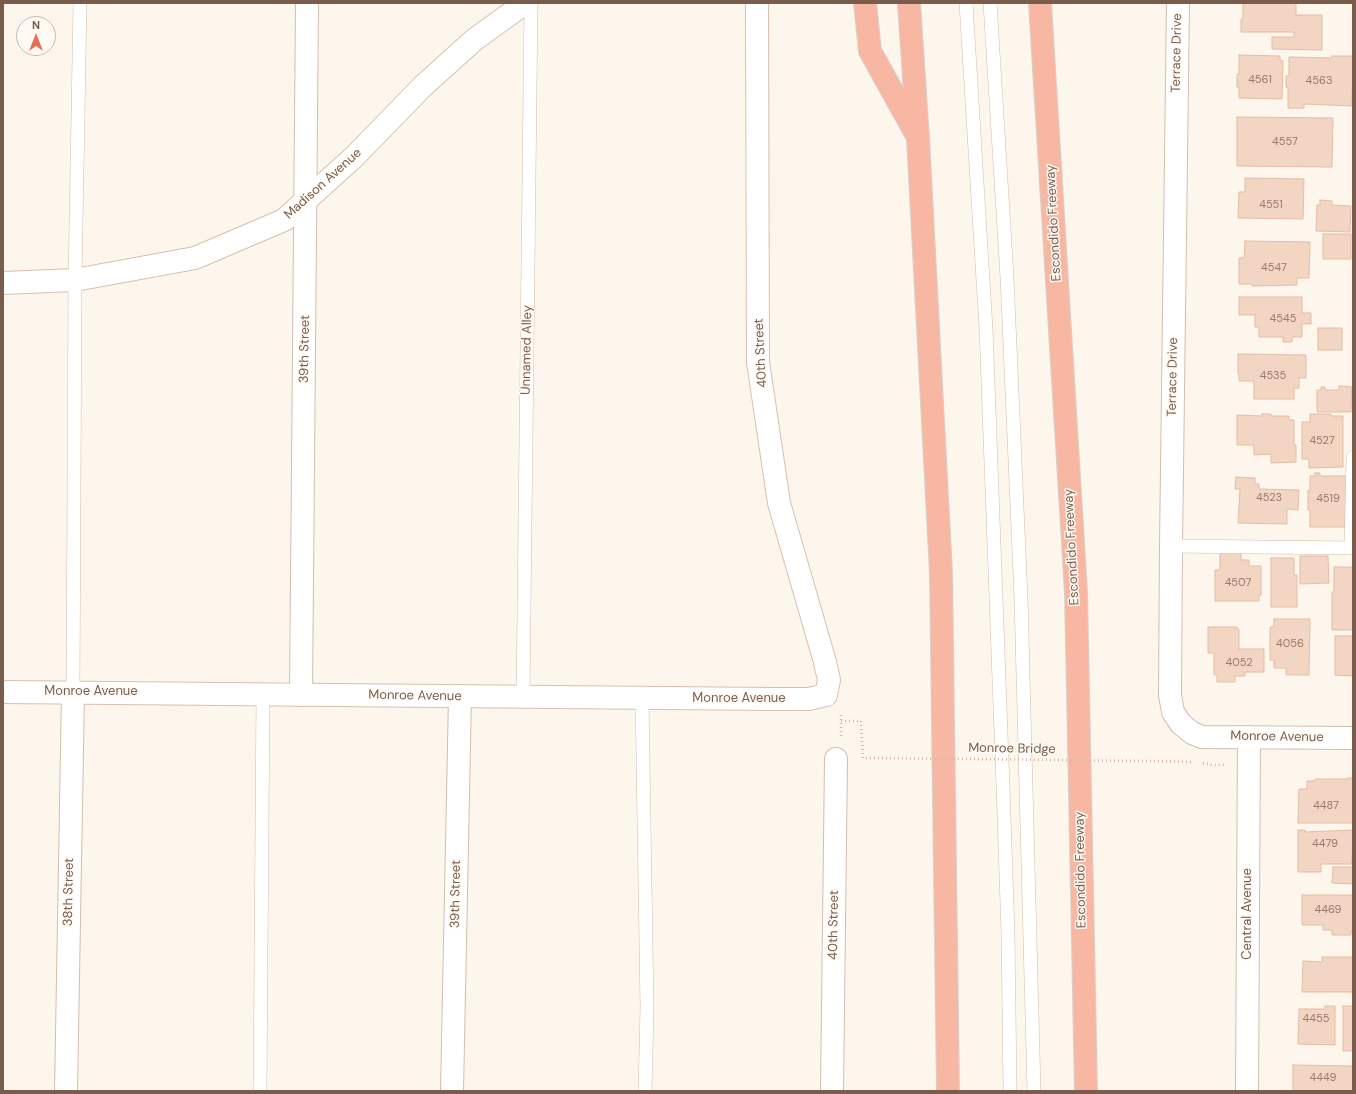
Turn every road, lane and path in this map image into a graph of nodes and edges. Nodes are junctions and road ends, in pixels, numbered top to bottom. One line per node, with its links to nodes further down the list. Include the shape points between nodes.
1 (80, 3): 14 (lane)
2 (307, 3): 13 (street, 39th Street)
3 (525, 3): 13 (street, Madison Avenue, via 474,40 423,86 354,157)
4 (531, 3): 25 (lane, Unnamed Alley)
5 (757, 3): 23 (street, 40th Street, via 758,362 779,503 825,662 829,680)
6 (864, 3): 12 (highway, via 870,51)
7 (909, 3): 12 (highway)
8 (966, 3): 39 (lane, via 986,329 1008,941)
9 (990, 3): 40 (lane, via 1007,278 1021,598)
10 (1040, 3): 41 (highway, Escondido Freeway, via 1076,592)
11 (1178, 3): 17 (street, Terrace Drive)
12 (918, 138): 38 (highway, via 941,573)
13 (306, 199): 14 (street, Madison Avenue, via 284,220 195,258); 22 (street, 39th Street)
14 (75, 280): 15 (street, Madison Avenue); 20 (lane)
15 (3, 283)
16 (1353, 457): 18 (lane)
17 (1171, 546): 18 (lane); 28 (street, Terrace Drive, via 1172,712 1192,733)
18 (1352, 548)
19 (3, 692): 20 (street, Monroe Avenue)
20 (73, 693): 21 (street, Monroe Avenue); 33 (street, 38th Street)
21 (263, 694): 22 (street, Monroe Avenue); 34 (lane)
22 (301, 694): 24 (street, Monroe Avenue)
23 (826, 695): 26 (street, Monroe Avenue, via 809,699); 27 (path, via 841,714)
24 (460, 696): 25 (street, Monroe Avenue); 35 (street, 39th Street)
25 (523, 697): 26 (street, Monroe Avenue)
26 (642, 698): 36 (lane)
27 (841, 720): 31 (path, via 841,748); 32 (path, Monroe Bridge, bridge, via 861,720 863,758 1192,761)
28 (1202, 736): 29 (street, Monroe Avenue)
29 (1249, 737): 30 (street, Monroe Avenue); 42 (street, Central Avenue)
30 (1353, 738)
31 (836, 760): 37 (street, 40th Street)
32 (1213, 765)
33 (66, 1091)
34 (260, 1091)
35 (452, 1091)
36 (646, 1091)
37 (832, 1091)
38 (948, 1091)
39 (1010, 1091)
40 (1034, 1091)
41 (1086, 1091)
42 (1247, 1091)

